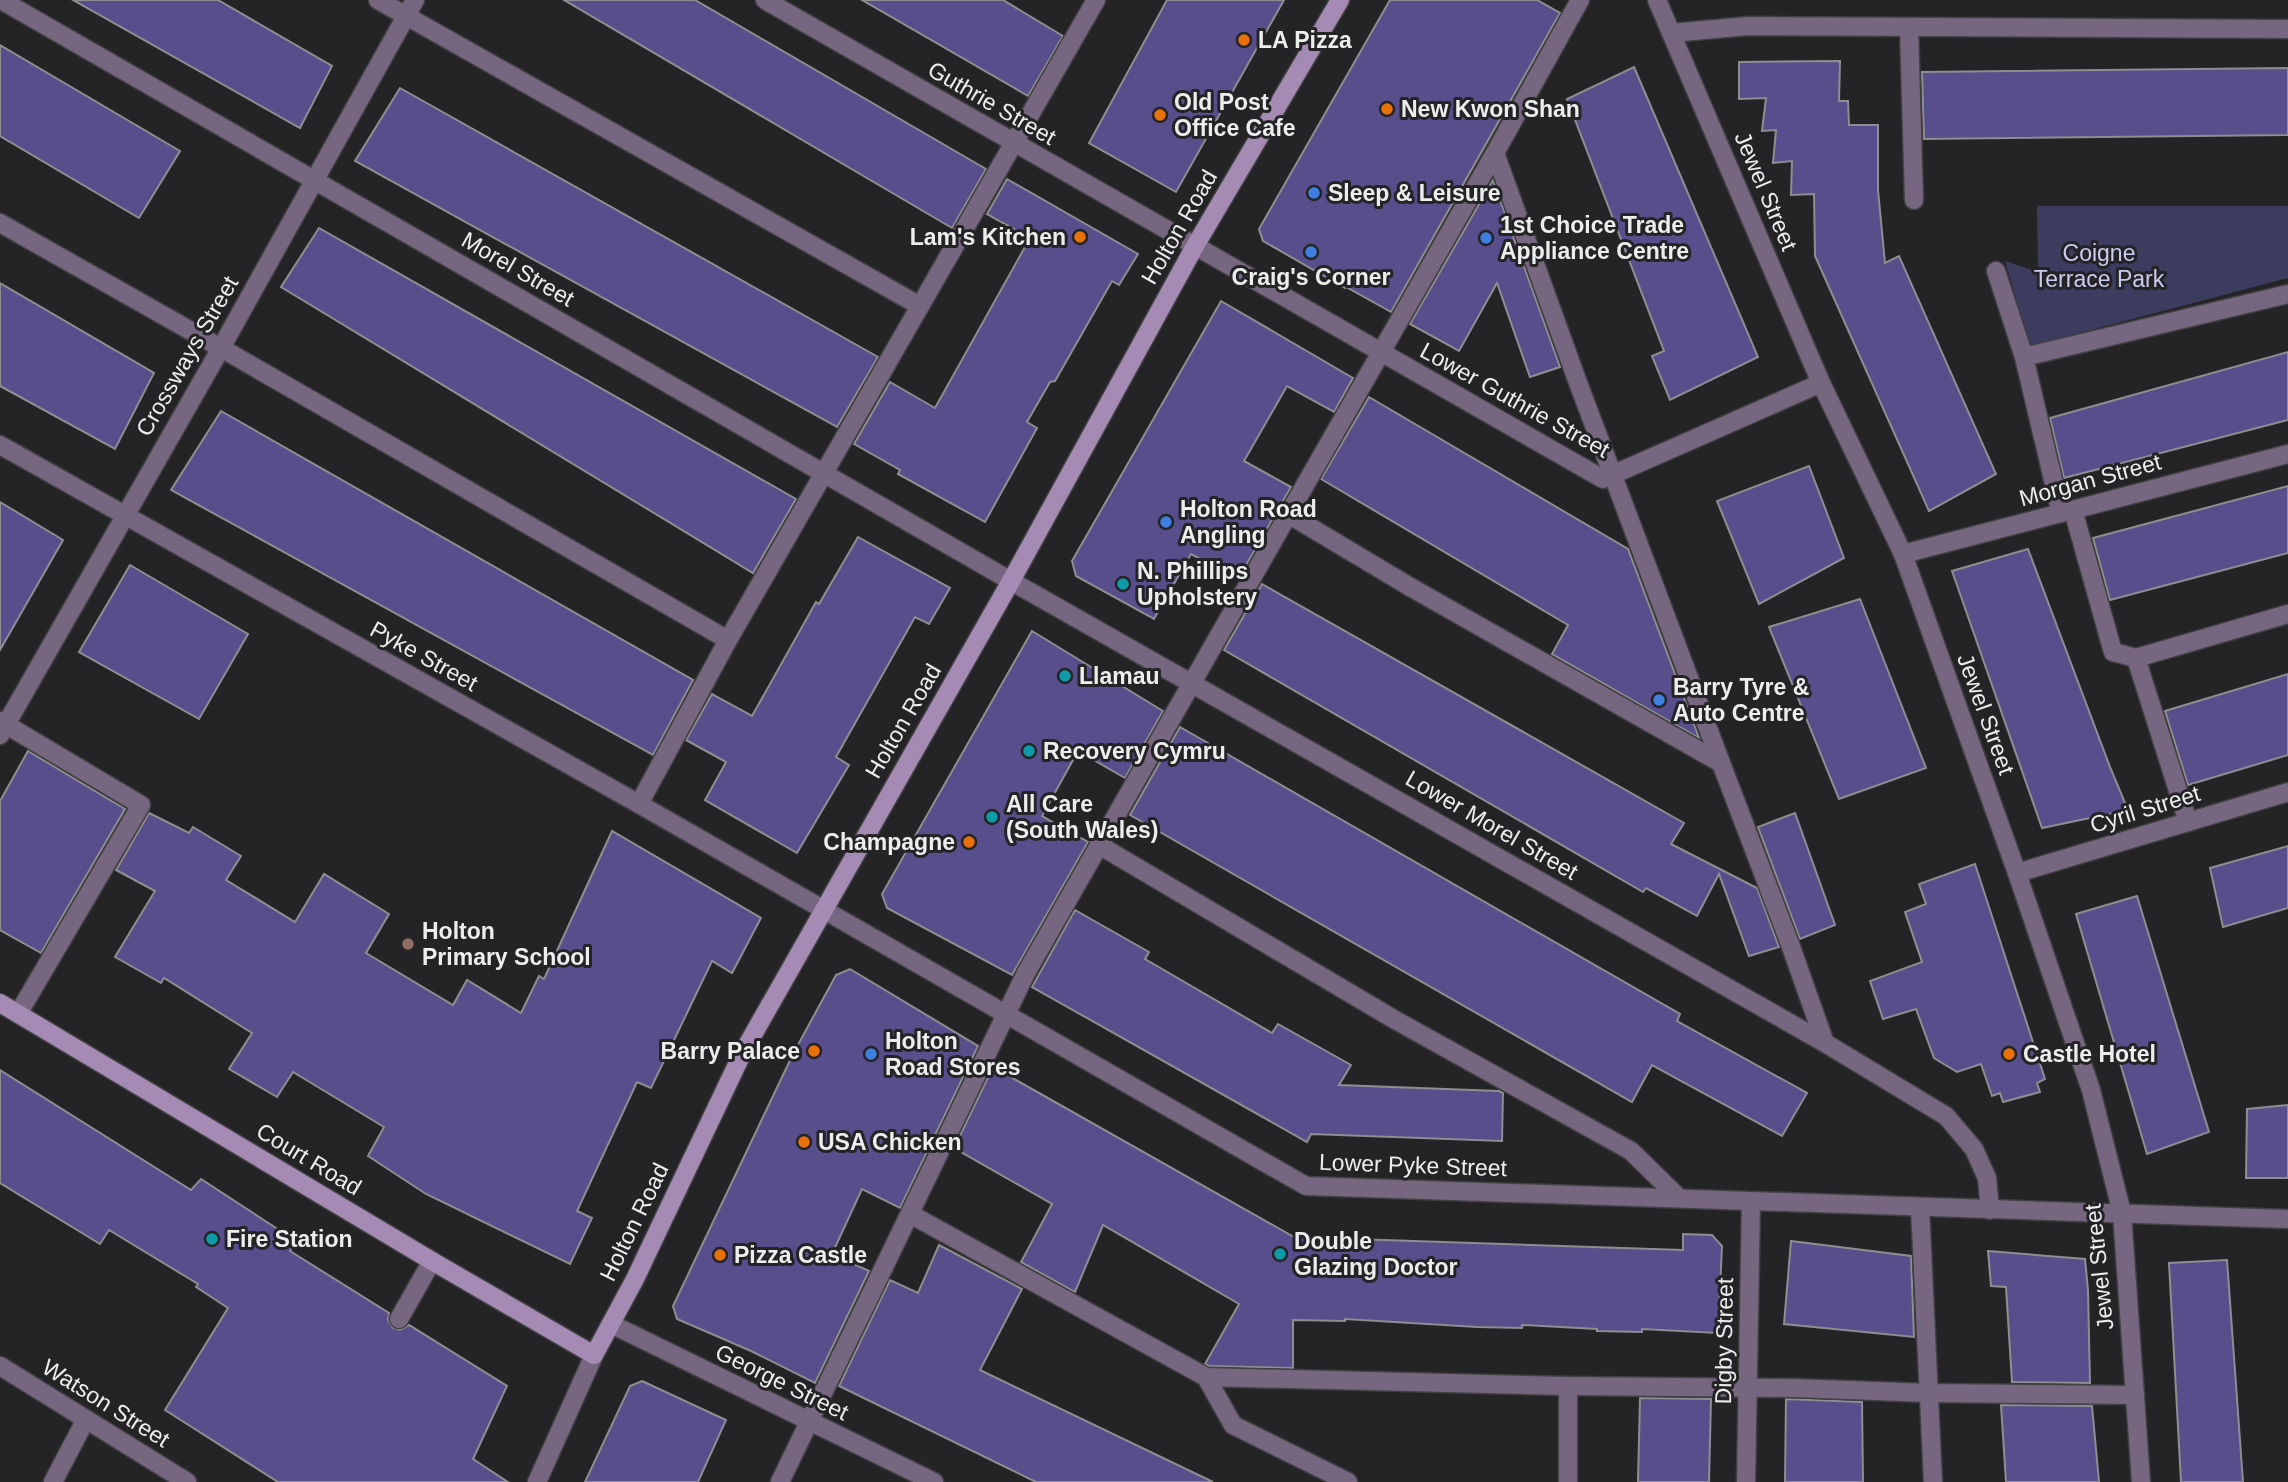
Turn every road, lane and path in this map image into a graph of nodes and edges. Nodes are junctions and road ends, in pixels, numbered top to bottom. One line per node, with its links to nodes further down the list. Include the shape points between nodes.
1 (1, 0): 14 (street, Morel Street)
2 (378, 0): 8 (street)
3 (765, 0): 12 (street, Guthrie Street)
4 (1096, 0): 12 (street)
5 (1340, 0): 17 (street, Holton Road)
6 (1580, 0): 13 (street)
7 (1657, 0): 11 (street, Jewel Street)
8 (410, 8): 14 (street, Crossways Street); 20 (street)
9 (1909, 27): 10 (street); 11 (street, via 1748,26); 15 (street)
10 (2288, 29)
11 (1671, 33): 24 (street, Jewel Street)
12 (1015, 144): 17 (street, Guthrie Street); 20 (street)
13 (1495, 152): 22 (street); 28 (street)
14 (315, 180): 21 (street, Crossways Street); 27 (street, Morel Street)
15 (1914, 200)
16 (0, 223): 21 (street)
17 (1195, 246): 22 (street, Lower Guthrie Street); 33 (street, Holton Road)
18 (1996, 271): 23 (street)
19 (2288, 294): 23 (street)
20 (920, 306): 27 (street)
21 (221, 348): 31 (street, Crossways Street); 35 (street)
22 (1382, 353): 28 (street, Lower Guthrie Street, via 1603,479); 30 (street)
23 (2024, 358): 29 (street)
24 (1821, 383): 28 (street, Lower Guthrie Street); 32 (street, Jewel Street)
25 (0, 444): 31 (street, Pyke Street)
26 (2288, 453): 29 (street, Morgan Street)
27 (824, 473): 33 (street, Morel Street); 35 (street)
28 (1613, 476): 39 (street)
29 (2067, 511): 32 (street, Morgan Street); 36 (street, via 2113,652)
30 (1289, 514): 37 (street); 39 (street)
31 (124, 516): 38 (street, Crossways Street); 41 (street, Pyke Street)
32 (1903, 554): 44 (street, Jewel Street)
33 (1011, 581): 37 (street, Lower Morel Street); 45 (street, Holton Road)
34 (2288, 614): 36 (street)
35 (728, 640): 41 (street)
36 (2136, 658): 42 (street)
37 (1192, 682): 43 (street); 49 (street, Lower Morel Street)
38 (2, 727): 47 (street, via 141,805)
39 (1721, 764): 49 (street)
40 (2288, 792): 42 (street, Cyril Street)
41 (639, 804): 45 (street, Pyke Street)
42 (2188, 822): 44 (street, Cyril Street)
43 (1099, 845): 48 (street); 50 (street, via 1631,1151)
44 (2017, 873): 54 (street, Jewel Street, via 2091,1090)
45 (823, 910): 48 (street, Lower Pyke Street); 59 (street, Holton Road, via 742,1054)
46 (0, 1003): 47 (street, Court Road)
47 (18, 1014): 57 (street, Court Road)
48 (1004, 1015): 50 (street, Lower Pyke Street, via 1306,1186); 55 (street)
49 (1825, 1043): 53 (street, Lower Morel Street, via 1946,1116 1974,1149 1987,1178)
50 (1679, 1198): 51 (street, Lower Pyke Street)
51 (1751, 1202): 52 (street, Lower Pyke Street); 64 (street, Digby Street)
52 (1920, 1208): 53 (street, Lower Pyke Street); 65 (street)
53 (1990, 1210): 54 (street, Lower Pyke Street)
54 (2122, 1213): 56 (street, Lower Pyke Street); 66 (street, Jewel Street)
55 (910, 1214): 62 (street); 67 (street)
56 (2288, 1219)
57 (432, 1261): 58 (street); 60 (street, Court Road)
58 (399, 1319)
59 (611, 1324): 60 (street, Holton Road); 67 (street, George Street)
60 (594, 1355): 71 (street, Holton Road)
61 (0, 1366): 68 (street, Watson Street)
62 (1206, 1377): 63 (street); 74 (street, via 1233,1425)
63 (1568, 1386): 64 (street); 75 (street)
64 (1748, 1388): 65 (street); 76 (street, Digby Street)
65 (1929, 1393): 66 (street); 77 (street)
66 (2135, 1395): 78 (street, Jewel Street)
67 (801, 1418): 72 (street); 73 (street, George Street)
68 (86, 1419): 69 (street); 70 (street, Watson Street)
69 (53, 1482)
70 (187, 1482)
71 (537, 1482)
72 (779, 1482)
73 (934, 1482)
74 (1348, 1482)
75 (1568, 1482)
76 (1746, 1482)
77 (1933, 1482)
78 (2141, 1482)

